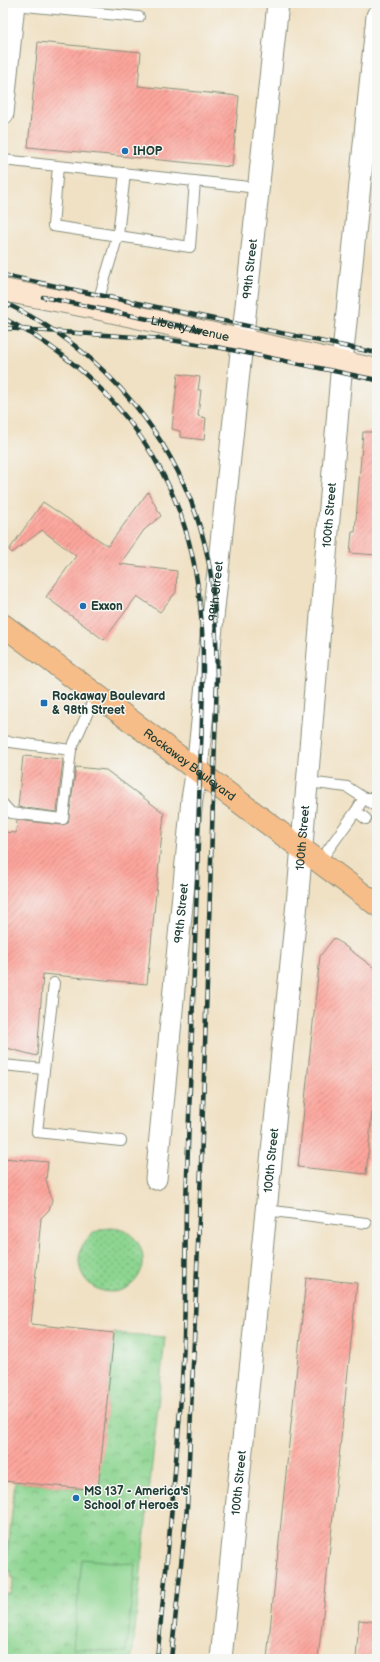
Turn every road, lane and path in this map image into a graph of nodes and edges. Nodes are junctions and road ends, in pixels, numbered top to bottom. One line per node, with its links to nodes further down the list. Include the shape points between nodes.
1 (278, 3): 10 (street, 99th Street)
2 (14, 4): 4 (lane); 5 (street)
3 (377, 16): 15 (street, 100th Street)
4 (139, 17)
5 (3, 114)
6 (3, 160): 7 (lane)
7 (58, 166): 8 (lane); 11 (lane, via 53,226)
8 (125, 173): 9 (lane); 11 (lane)
9 (195, 181): 10 (lane); 11 (lane, via 190,247)
10 (258, 188): 14 (street, 99th Street)
11 (118, 236): 13 (lane)
12 (3, 290): 13 (street, Liberty Avenue)
13 (96, 308): 14 (street, Liberty Avenue)
14 (242, 341): 15 (street, Liberty Avenue); 21 (street, 99th Street)
15 (342, 362): 16 (street, Liberty Avenue); 22 (street, 100th Street)
16 (377, 370)
17 (3, 625): 18 (main road, Rockaway Boulevard)
18 (96, 694): 20 (lane); 21 (main road, Rockaway Boulevard)
19 (3, 742): 20 (lane)
20 (71, 750): 25 (lane, via 63,819 11,813)
21 (197, 769): 28 (main road, Rockaway Boulevard); 35 (street, 99th Street)
22 (308, 782): 23 (lane, via 347,787); 28 (street, 100th Street)
23 (364, 798): 24 (lane); 26 (lane)
24 (376, 802)
25 (3, 804)
26 (356, 811): 27 (lane); 29 (lane)
27 (366, 819)
28 (302, 848): 29 (main road, Rockaway Boulevard); 36 (street, 100th Street)
29 (320, 861): 30 (main road, Rockaway Boulevard)
30 (377, 905)
31 (54, 984): 33 (lane)
32 (3, 1065): 33 (lane)
33 (44, 1069): 34 (lane, via 37,1132)
34 (121, 1141)
35 (156, 1179)
36 (266, 1210): 37 (lane); 38 (street, 100th Street)
37 (366, 1223)
38 (221, 1659)

